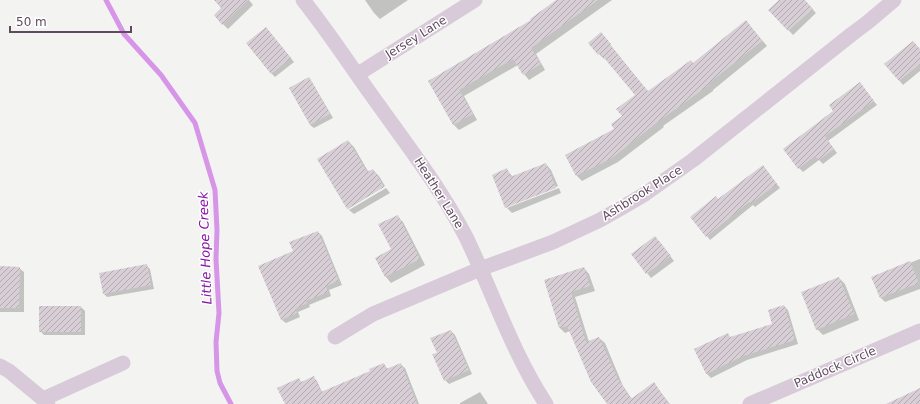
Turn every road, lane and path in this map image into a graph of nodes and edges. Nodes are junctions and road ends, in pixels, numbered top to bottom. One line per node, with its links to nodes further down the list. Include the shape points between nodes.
1 (303, 0): 4 (street, Heather Lane)
2 (475, 0): 4 (street, Jersey Lane)
3 (894, 0): 5 (street, Ashbrook Place, via 693,160 645,194 600,220 553,242)
4 (358, 74): 5 (street, Heather Lane, via 451,209)
5 (480, 269): 7 (street, Ashbrook Place, via 373,314); 11 (street, Heather Lane, via 515,348)
6 (920, 331): 12 (street, Paddock Circle)
7 (335, 337)
8 (122, 363): 10 (street)
9 (0, 366): 10 (street)
10 (45, 401)
11 (546, 404)
12 (750, 404)

